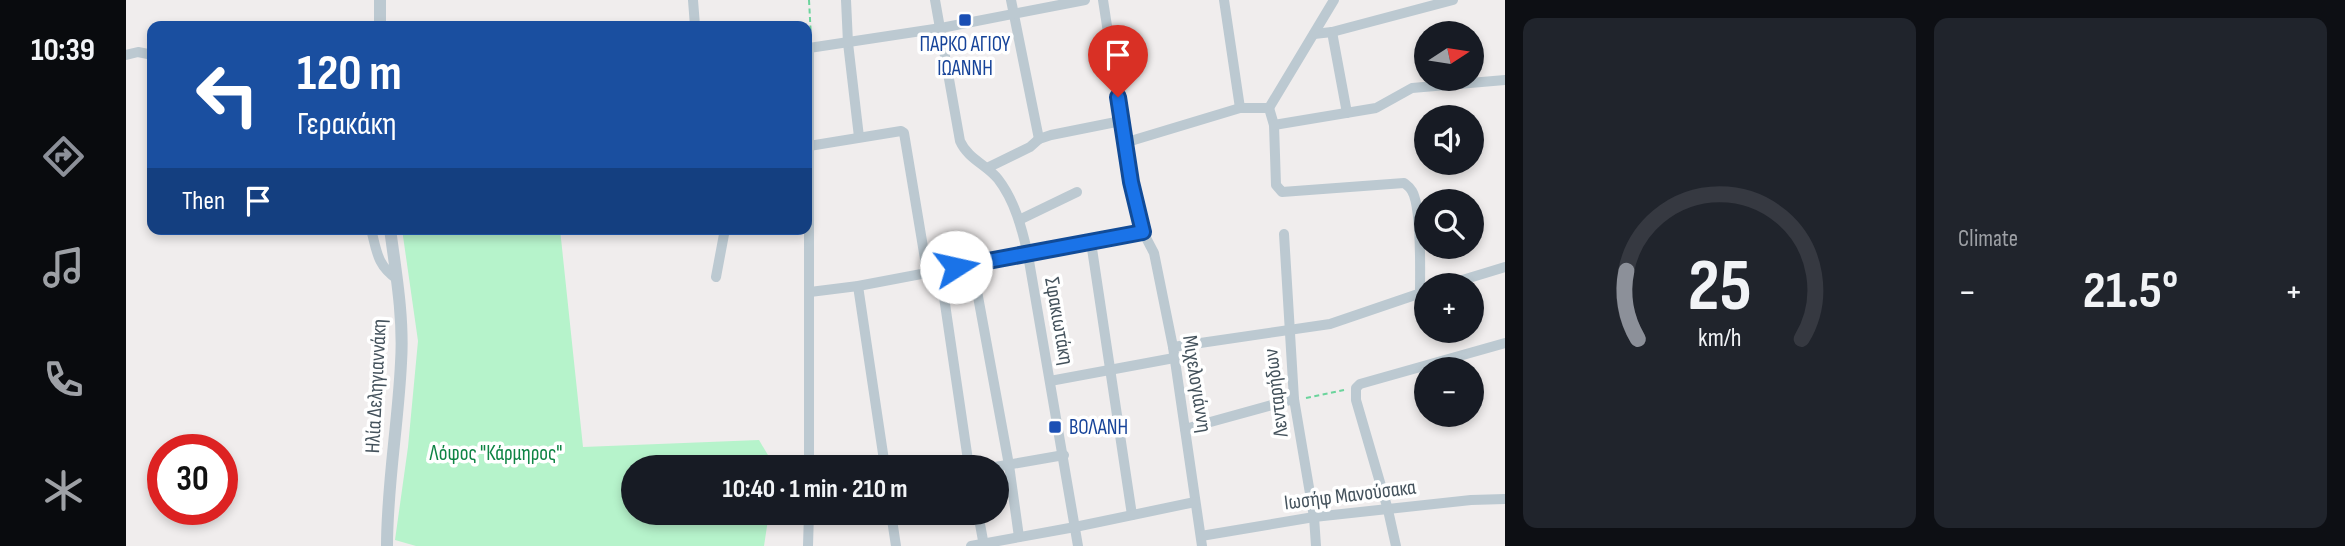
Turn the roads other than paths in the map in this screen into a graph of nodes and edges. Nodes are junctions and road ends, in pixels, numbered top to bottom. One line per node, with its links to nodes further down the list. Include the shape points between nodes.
1 (380, 0): 13 (street)
2 (693, 0): 14 (street)
3 (846, 0): 18 (street)
4 (935, 0): 15 (street, Σφακιωτάκη)
5 (1012, 0): 12 (street)
6 (1085, 0): 11 (street)
7 (1103, 0): 26 (street, Μιχελογιάννη)
8 (1224, 0): 23 (street)
9 (1334, 0): 17 (street)
10 (1453, 0): 16 (street)
11 (1067, 1): 12 (street)
12 (1014, 13): 15 (street); 29 (street)
13 (380, 21)
14 (695, 21)
15 (941, 28): 18 (street); 32 (street, Σφακιωτάκη, via 960,141 964,150)
16 (1332, 32): 17 (street); 25 (street)
17 (1314, 34): 24 (street)
18 (848, 43): 19 (street); 28 (street)
19 (812, 47)
20 (147, 54): 21 (street)
21 (126, 55)
22 (1505, 80): 25 (street, via 1412,88 1384,105)
23 (1240, 108): 24 (street); 30 (street)
24 (1269, 108): 27 (street)
25 (1347, 113): 27 (street)
26 (1121, 121): 29 (street); 30 (street, Μιχελογιάννη)
27 (1275, 125): 47 (street, via 1276,185 1284,192 1404,183 1410,188)
28 (859, 137): 31 (street); 46 (street, via 904,133)
29 (1039, 139): 32 (street)
30 (1124, 143): 35 (street, Μιχελογιάννη)
31 (812, 145)
32 (987, 168): 34 (street, Σφακιωτάκη)
33 (1077, 192): 34 (street)
34 (1020, 220): 42 (street, Σφακιωτάκη)
35 (1143, 232): 41 (street); 56 (street, Μιχελογιάννη, via 1154,253)
36 (1284, 234): 54 (street, Λενταρήδων)
37 (373, 235): 50 (street, via 380,261)
38 (391, 235): 50 (street, Ηλία Δεληγιαννάκη)
39 (724, 235): 49 (street)
40 (809, 235): 52 (street)
41 (1091, 242): 42 (street); 57 (street)
42 (1028, 255): 43 (street); 58 (street, Σφακιωτάκη)
43 (972, 264): 45 (street); 65 (street)
44 (1505, 267): 48 (street)
45 (940, 270): 46 (street); 64 (street)
46 (927, 271): 51 (street)
47 (1422, 273)
48 (1484, 273)
49 (716, 277)
50 (397, 279): 79 (street, Ηλία Δεληγιαννάκη, via 401,362)
51 (858, 286): 52 (street); 63 (street)
52 (810, 292): 62 (street)
53 (1414, 295): 54 (street, via 1347,320)
54 (1289, 331): 56 (street); 59 (street, Λενταρήδων)
55 (1505, 343): 69 (street, via 1356,388)
56 (1174, 352): 57 (street); 60 (street, Μιχελογιάννη)
57 (1112, 368): 58 (street); 70 (street)
58 (1050, 381): 61 (street, Σφακιωτάκη)
59 (1294, 399): 60 (street); 71 (street, Λενταρήδων)
60 (1185, 429): 68 (street, Μιχελογιάννη)
61 (1064, 454): 66 (street); 75 (street, Σφακιωτάκη)
62 (809, 455)
63 (883, 455)
64 (967, 455)
65 (1007, 455)
66 (1009, 465): 76 (street)
67 (1505, 499): 69 (street, Ιωσήφ Μανούσακα)
68 (1195, 502): 70 (street); 77 (street, Μιχελογιάννη)
69 (1388, 510): 71 (street, Ιωσήφ Μανούσακα); 85 (street)
70 (1132, 514): 75 (street)
71 (1314, 517): 77 (street, Ιωσήφ Μανούσακα); 84 (street, Λενταρήδων)
72 (808, 525): 80 (street)
73 (893, 525): 81 (street)
74 (980, 525): 78 (street)
75 (1075, 527): 76 (street); 83 (street, Σφακιωτάκη)
76 (1019, 537): 78 (street)
77 (1201, 541)
78 (984, 545): 82 (street)
79 (387, 546)
80 (808, 546)
81 (896, 546)
82 (971, 546)
83 (1078, 546)
84 (1316, 546)
85 (1396, 546)

